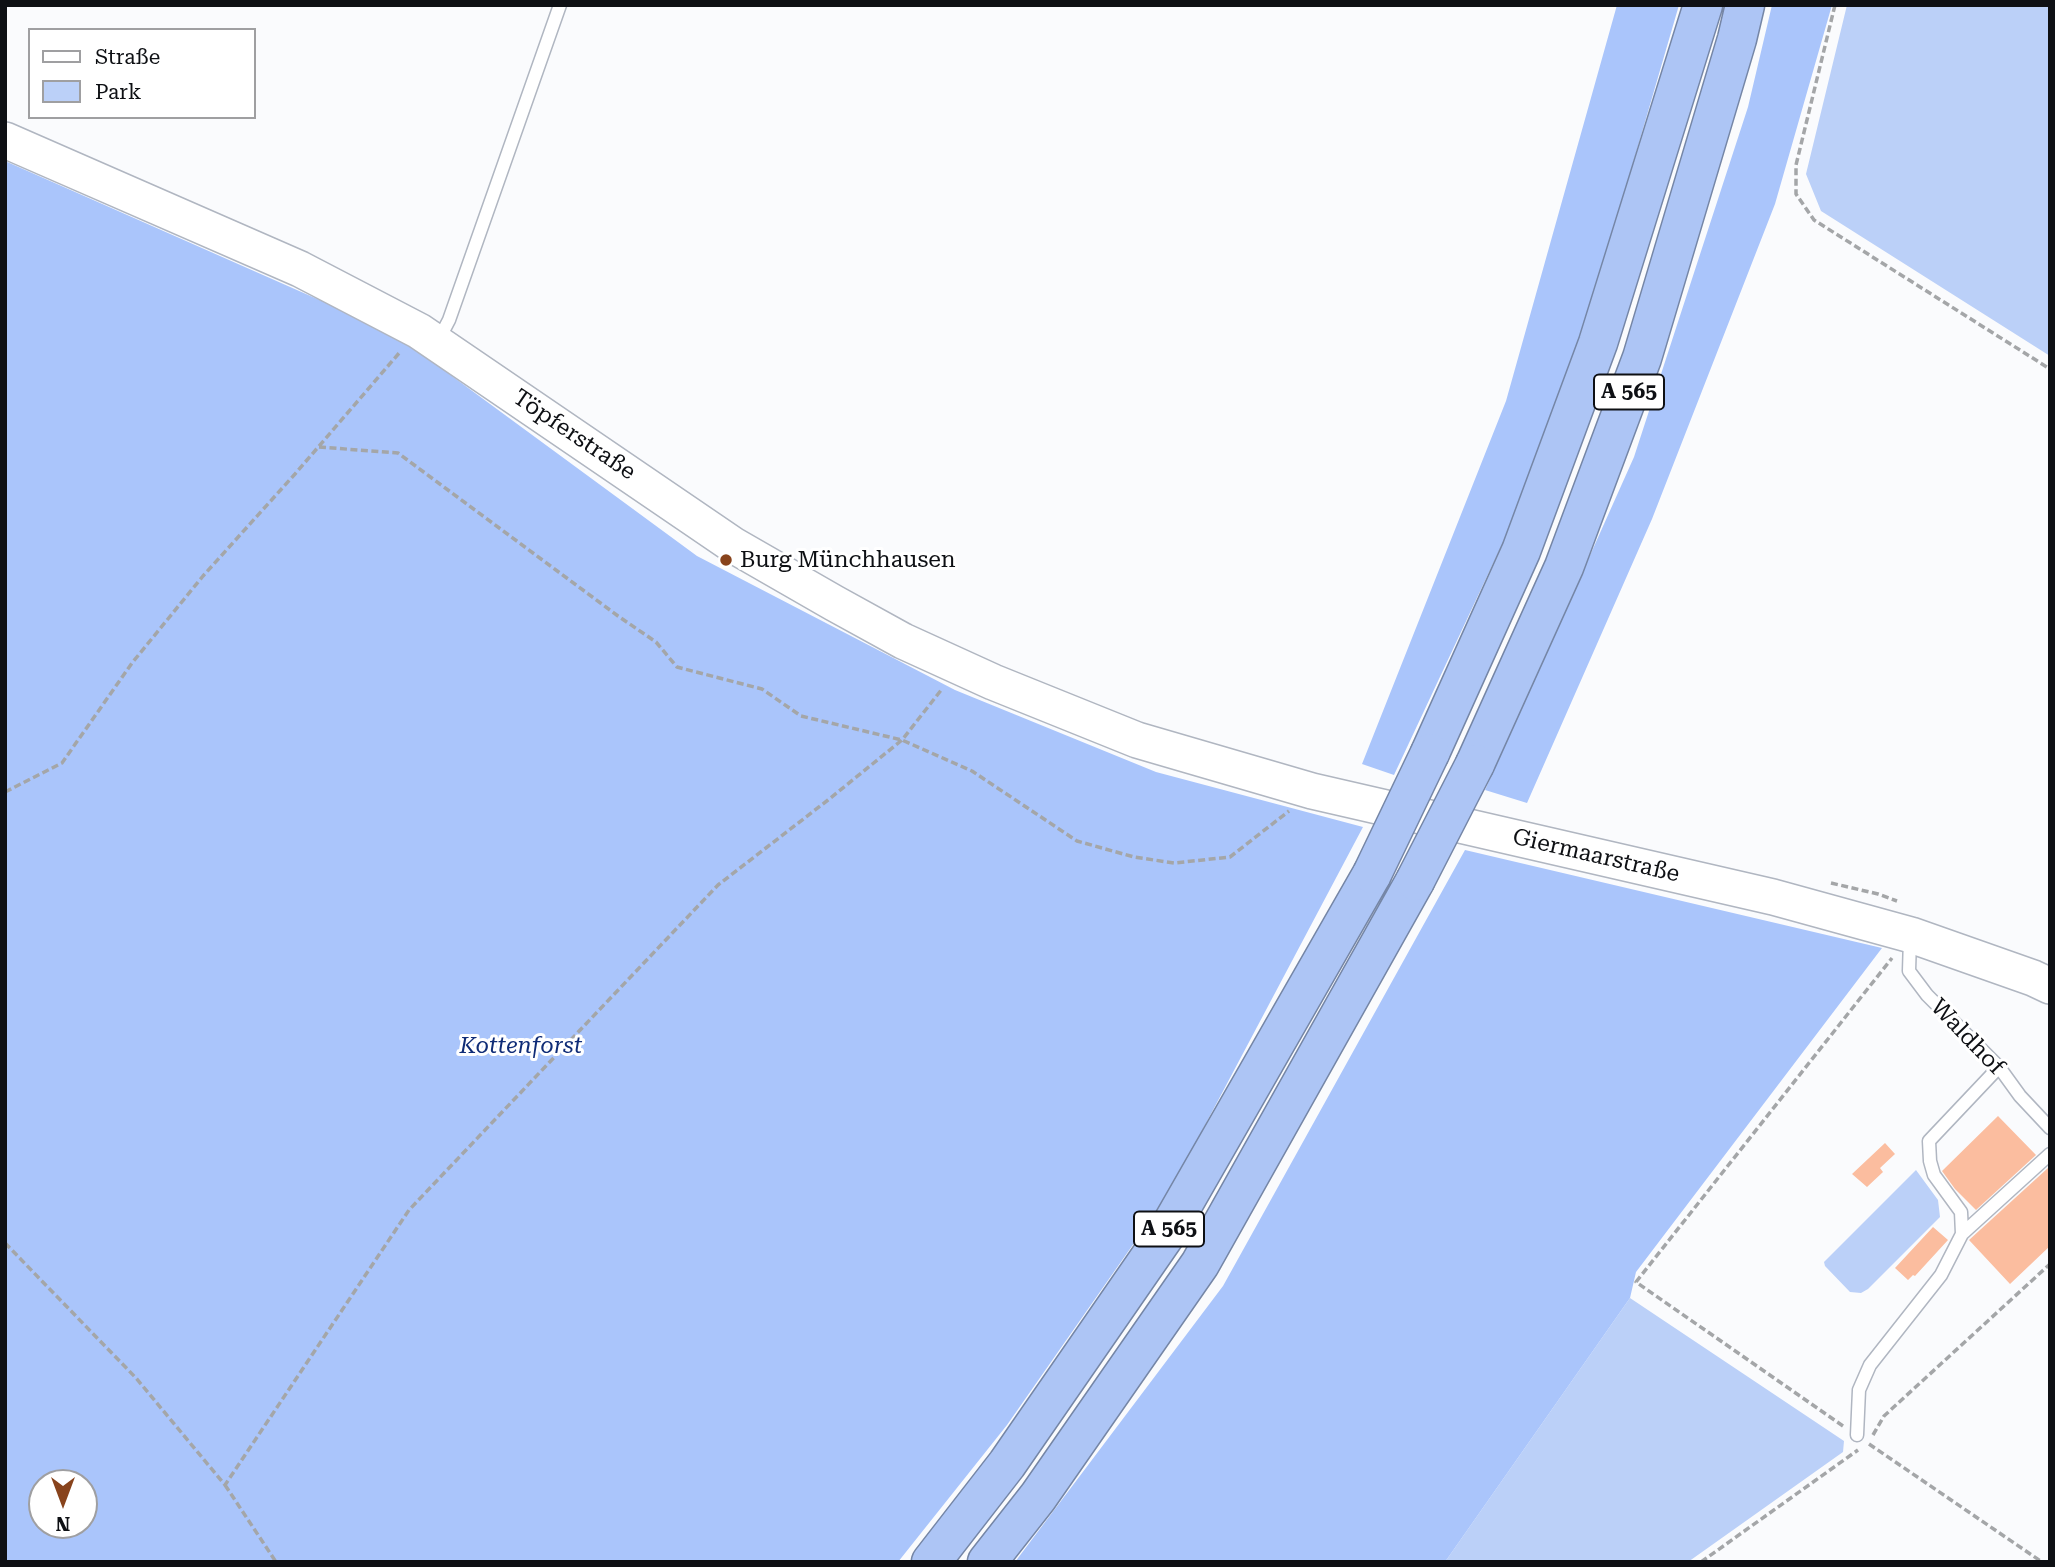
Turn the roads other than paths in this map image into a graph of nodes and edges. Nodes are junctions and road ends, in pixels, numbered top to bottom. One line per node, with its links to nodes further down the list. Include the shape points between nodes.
1 (561, 5): 5 (lane)
2 (1703, 5): 14 (highway, A 565, bridge, via 1598,343 1521,551 1371,874 1166,1234 1007,1464)
3 (1745, 5): 15 (highway, A 565, bridge, via 1642,358 1564,567 1475,764 1415,881 1200,1264 1038,1497)
4 (5, 140): 5 (main road, Töpferstraße)
5 (435, 331): 6 (main road, Töpferstraße, via 733,545 891,634 993,682)
6 (1137, 740): 7 (main road, Giermaarstraße, via 1302,788 1773,897)
7 (1906, 919): 8 (main road, Giermaarstraße); 9 (lane, Waldhof, via 1909,971)
8 (2050, 986)
9 (1999, 1067): 10 (lane, Waldhof); 12 (lane, via 1928,1141 1934,1175 1961,1212)
10 (2050, 1128)
11 (2050, 1154): 12 (lane)
12 (1962, 1234): 13 (lane, via 1941,1275 1870,1365 1859,1390)
13 (1863, 1439)
14 (931, 1562)
15 (987, 1562)

